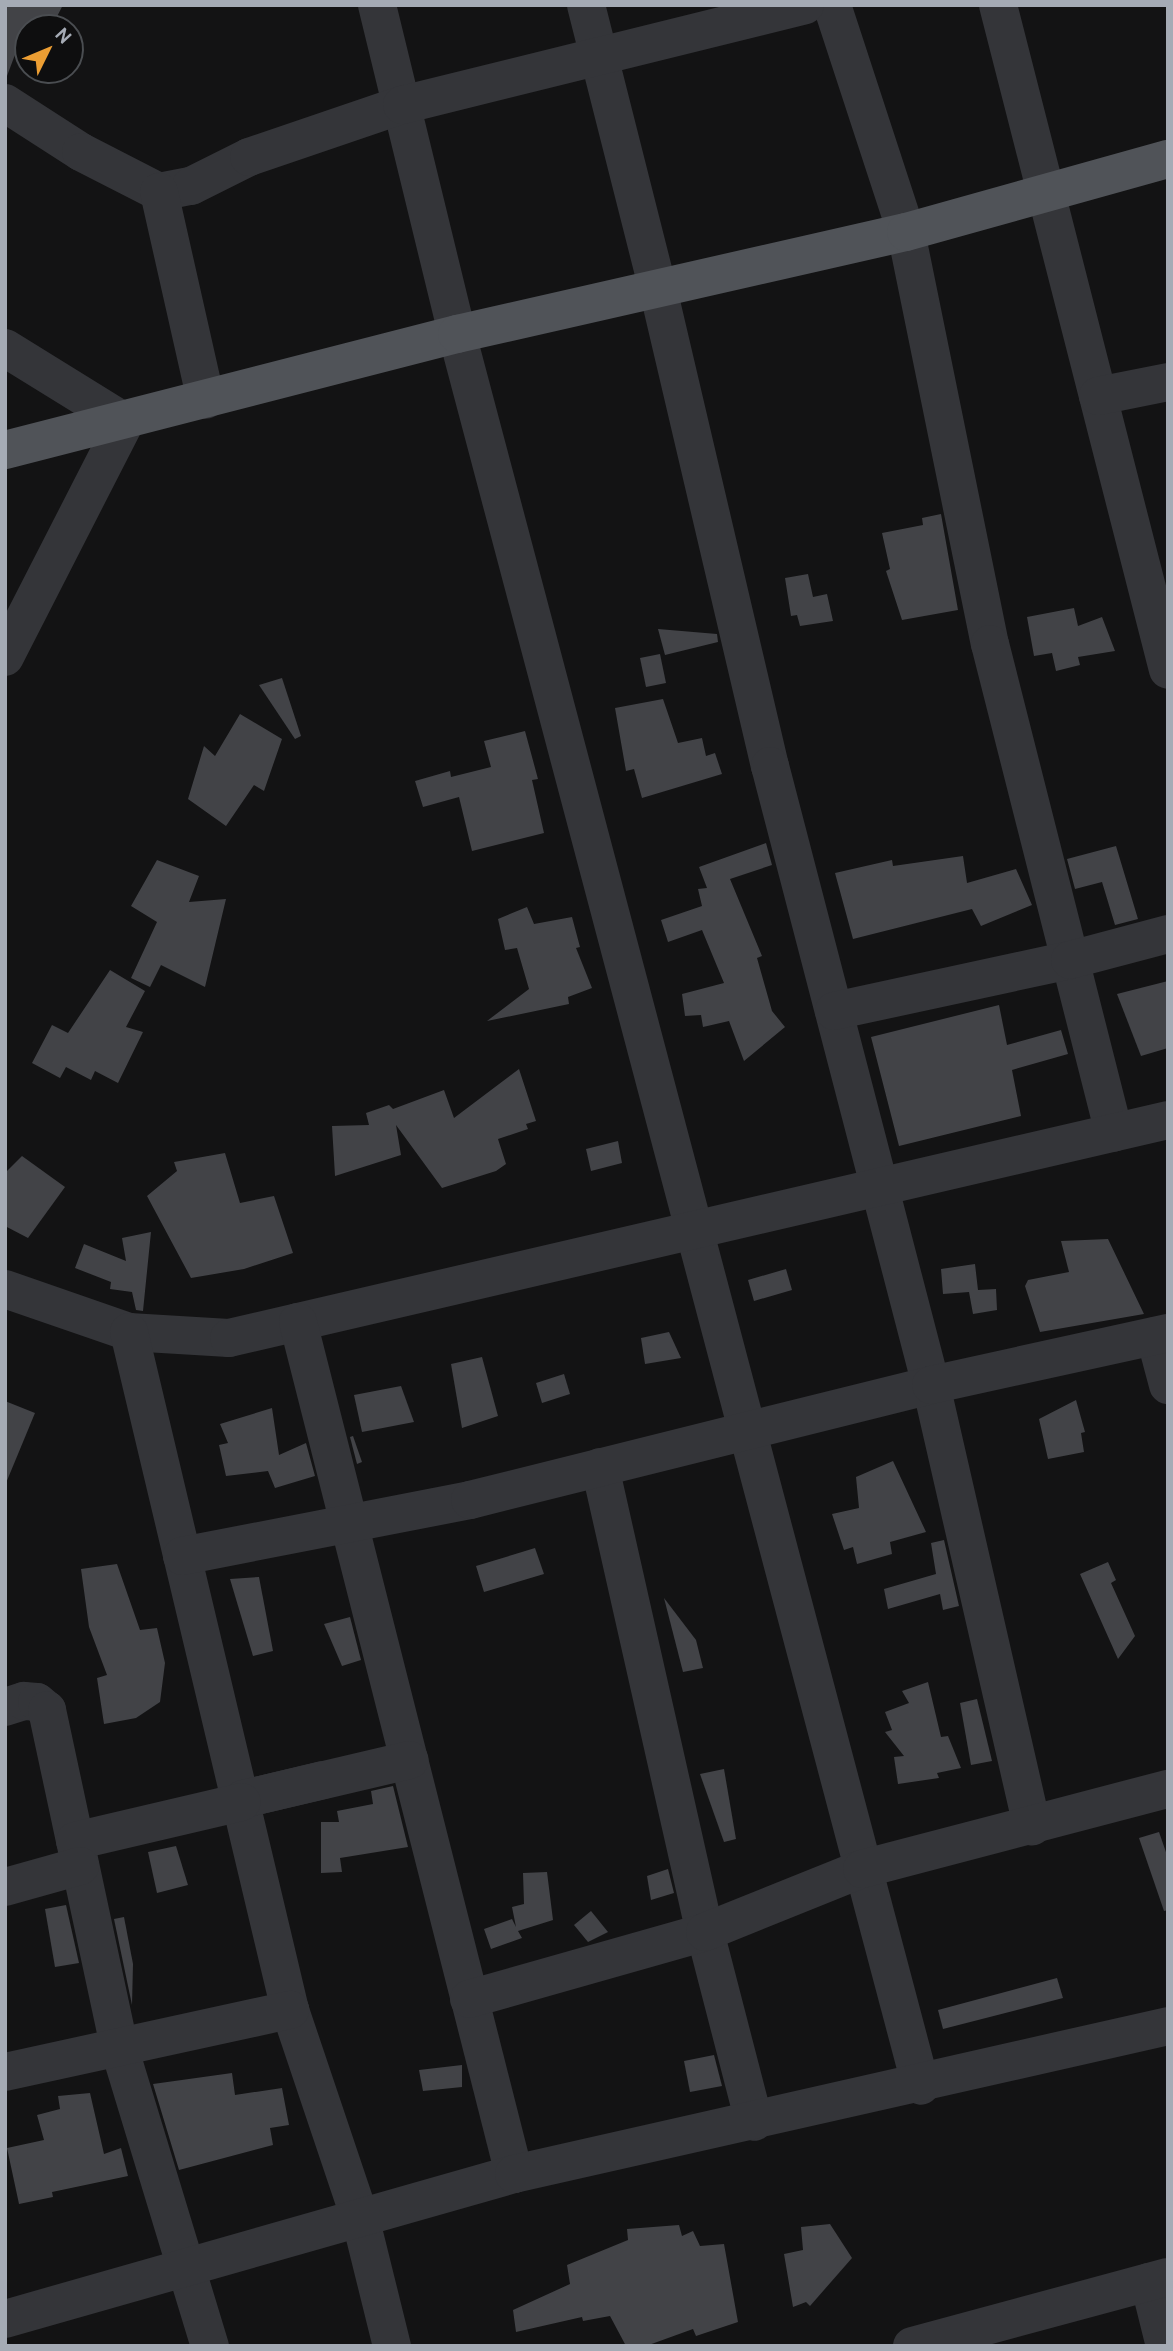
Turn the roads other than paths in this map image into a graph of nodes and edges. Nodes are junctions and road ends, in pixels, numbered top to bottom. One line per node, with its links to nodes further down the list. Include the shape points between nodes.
1 (377, 5): 8 (street)
2 (586, 5): 6 (street)
3 (805, 5): 6 (street)
4 (832, 5): 12 (street)
5 (998, 5): 11 (street)
6 (600, 59): 8 (street); 13 (street)
7 (5, 103): 10 (street, via 81,152)
8 (402, 104): 10 (street, via 249,157 191,186); 14 (street)
9 (1168, 159): 11 (main road)
10 (159, 192): 18 (street)
11 (1043, 192): 12 (main road); 17 (street)
12 (906, 232): 13 (main road); 24 (street, via 990,644)
13 (658, 289): 14 (main road); 25 (street, via 770,766)
14 (457, 334): 18 (main road); 29 (street)
15 (5, 348): 19 (street)
16 (1168, 382): 17 (street)
17 (1098, 396): 22 (street)
18 (206, 400): 19 (main road)
19 (124, 422): 20 (main road); 21 (street)
20 (5, 450)
21 (5, 657)
22 (1168, 670)
23 (1168, 934): 24 (street)
24 (1070, 960): 25 (street); 27 (street)
25 (834, 1011): 28 (street)
26 (1168, 1120): 27 (street)
27 (1114, 1133): 28 (street)
28 (880, 1188): 29 (street); 34 (street)
29 (697, 1232): 31 (street); 36 (street)
30 (5, 1289): 32 (street)
31 (298, 1322): 32 (street, via 229,1338); 38 (street)
32 (129, 1332): 39 (street)
33 (1161, 1334): 34 (street); 35 (street)
34 (931, 1385): 36 (street); 45 (street)
35 (1168, 1385)
36 (750, 1429): 37 (street); 47 (street)
37 (600, 1467): 38 (street); 49 (street)
38 (349, 1524): 39 (street); 41 (street)
39 (182, 1556): 44 (street)
40 (5, 1707): 46 (street, via 24,1701 37,1702 47,1710)
41 (409, 1760): 42 (street, via 243,1799); 50 (street)
42 (323, 1780)
43 (1168, 1789): 45 (street)
44 (241, 1802): 46 (street); 51 (street)
45 (1032, 1827): 47 (street)
46 (77, 1853): 48 (street); 53 (street)
47 (862, 1869): 49 (street); 55 (street)
48 (5, 1887)
49 (705, 1933): 50 (street); 56 (street)
50 (469, 1999): 57 (street)
51 (290, 2010): 53 (street); 58 (street)
52 (1168, 2026): 55 (street)
53 (119, 2047): 54 (street); 59 (street)
54 (5, 2072)
55 (921, 2086): 56 (street)
56 (754, 2122): 57 (street)
57 (513, 2175): 58 (street)
58 (361, 2221): 59 (street); 64 (street)
59 (188, 2267): 61 (street); 63 (street)
60 (1159, 2280): 62 (street); 66 (street)
61 (5, 2319)
62 (978, 2337): 65 (street)
63 (210, 2346)
64 (392, 2346)
65 (912, 2346)
66 (1165, 2346)

